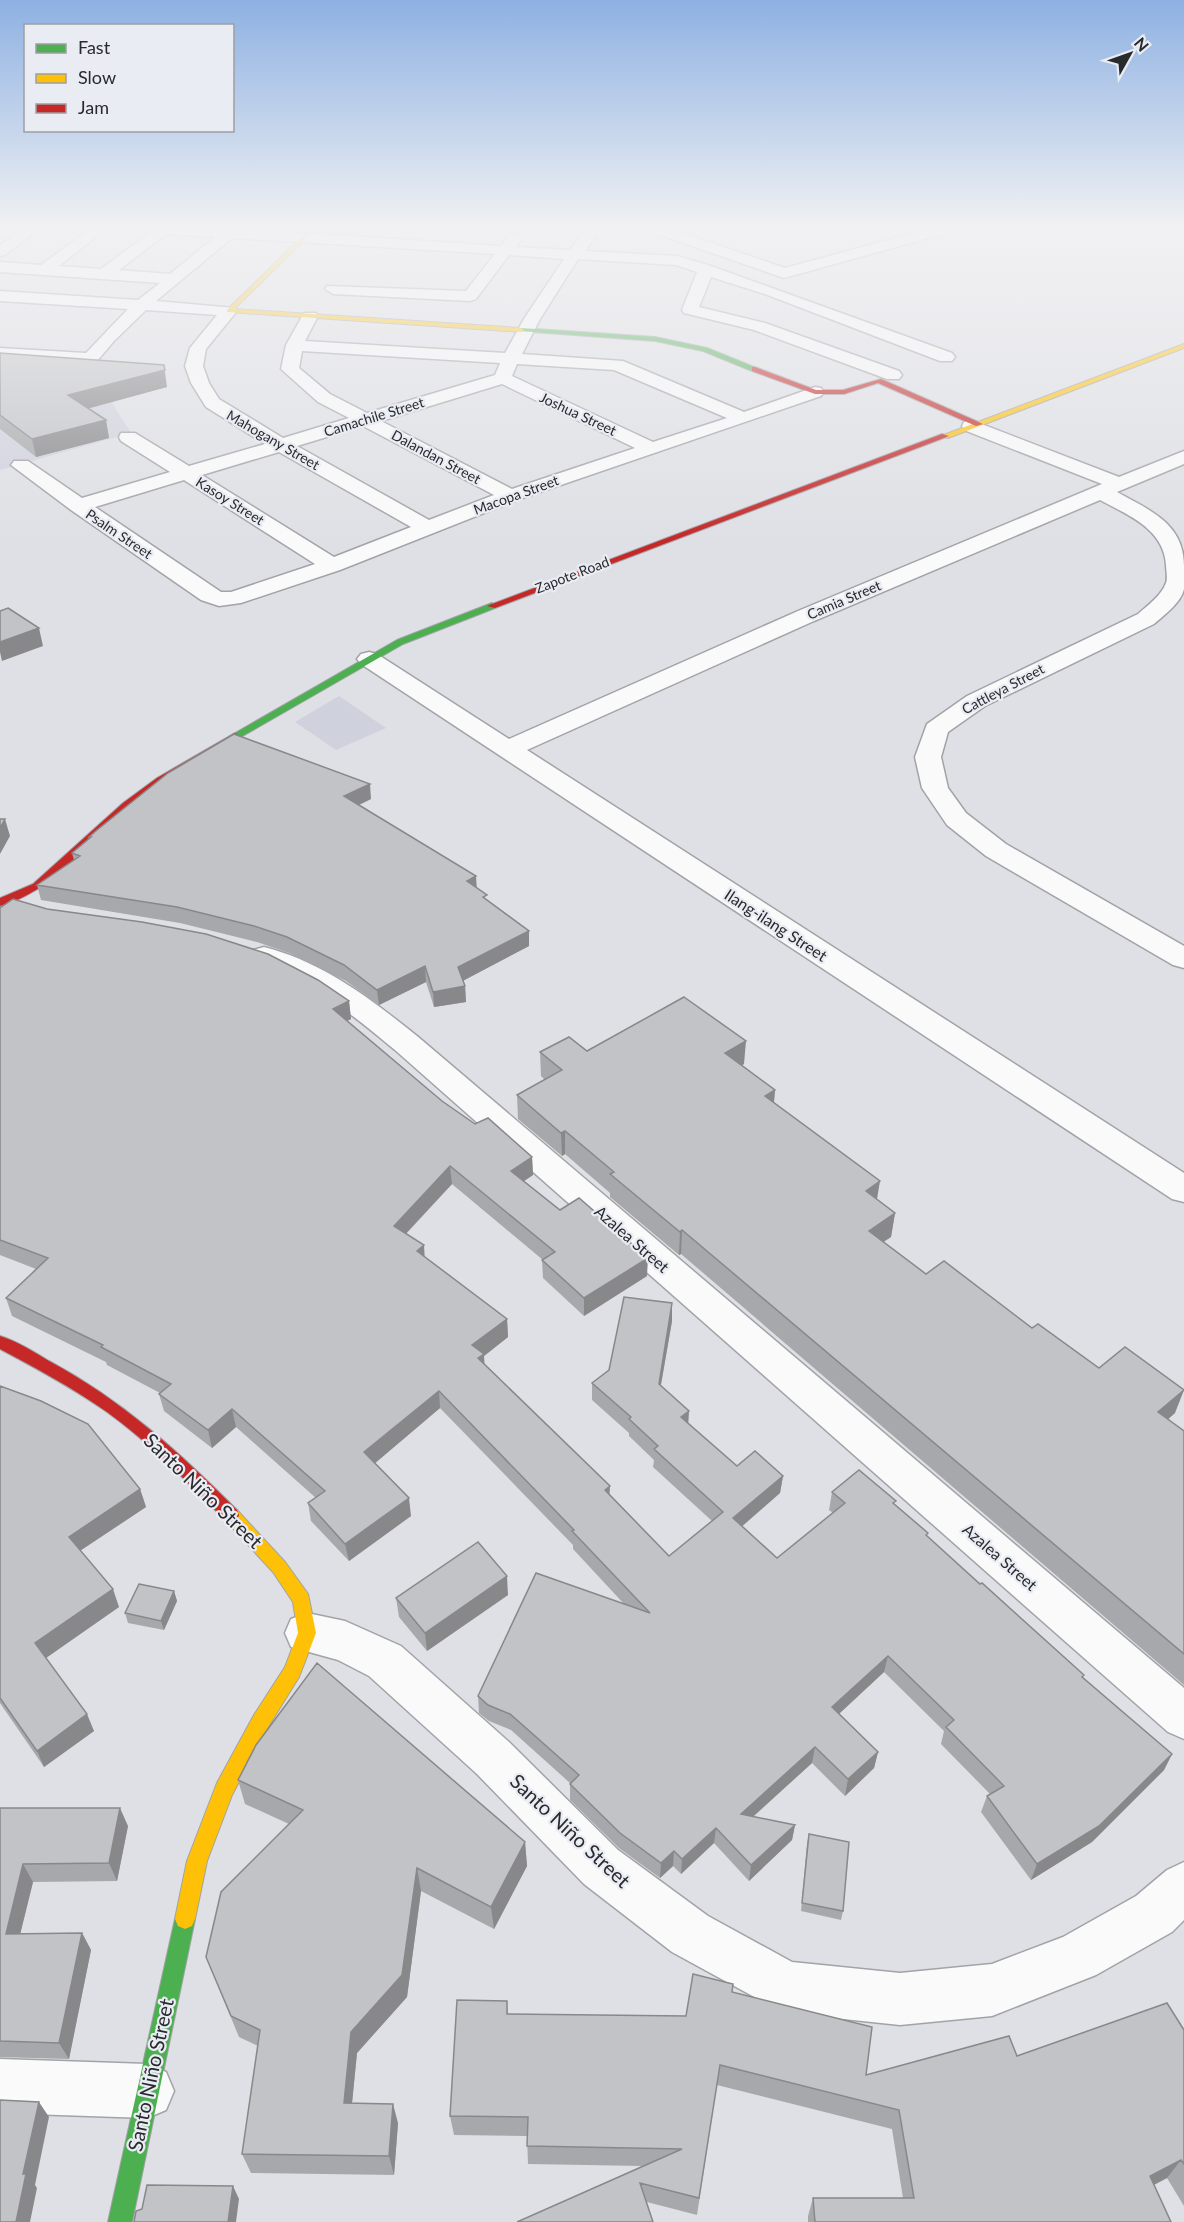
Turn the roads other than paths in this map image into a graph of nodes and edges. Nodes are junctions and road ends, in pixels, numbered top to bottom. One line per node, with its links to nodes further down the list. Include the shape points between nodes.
1 (113, 333): 10 (street, via 85,359)
2 (210, 333): 19 (street, Mahogany Street, via 198,348 194,366 212,403)
3 (300, 333): 8 (street, Dalandan Street)
4 (525, 333): 11 (street)
5 (565, 333): 14 (main road, via 683,343)
6 (775, 333): 13 (street, Cattleya Street)
7 (886, 333): 13 (street, via 946,357)
8 (294, 345): 11 (street); 16 (street, Dalandan Street, via 290,369 324,398)
9 (1184, 346): 17 (main road, Zapote Road)
10 (0, 353)
11 (510, 360): 12 (street); 15 (street, via 617,365)
12 (502, 378): 16 (street, Camachile Street); 20 (street, Joshua Street)
13 (886, 378): 14 (main road, via 844,392); 17 (main road, Cattleya Street)
14 (815, 392): 15 (street, Macopa Street)
15 (744, 418): 20 (street, Macopa Street)
16 (366, 420): 19 (street, Camachile Street); 25 (street, Dalandan Street)
17 (975, 425): 24 (street, Cattleya Street); 30 (main road, Zapote Road, via 451,621)
18 (128, 437): 23 (street, Kasoy Street)
19 (281, 446): 23 (street, Camachile Street); 27 (street, Mahogany Street)
20 (653, 448): 25 (street, Macopa Street)
21 (1184, 457): 24 (street, Camia Street)
22 (21, 465): 26 (street, Psalm Street)
23 (184, 473): 26 (street, Camachile Street); 28 (street, Kasoy Street)
24 (1110, 488): 31 (street, Camia Street, via 806,616); 35 (street, Cattleya Street, via 1163,530 1176,554 1178,582 1166,602 1146,619 976,701 936,729 928,757 935,788 956,819 996,850)
25 (510, 496): 27 (street, Macopa Street)
26 (78, 506): 29 (street, Psalm Street, via 189,583)
27 (429, 529): 28 (street, Macopa Street)
28 (332, 565): 29 (street, Macopa Street, via 233,598)
29 (219, 599)
30 (369, 659): 31 (street, Ilang-ilang Street); 32 (main road, Zapote Road, via 161,780 88,837 37,886)
31 (508, 750): 36 (street, Ilang-ilang Street)
32 (5, 901): 33 (street)
33 (57, 915)
34 (230, 945): 39 (street, Azalea Street, via 307,975 355,1002 406,1043)
35 (1184, 959)
36 (1184, 1190)
37 (0, 1342): 38 (main road, Santo Niño Street, via 111,1406 173,1456 279,1567 302,1600)
38 (307, 1633): 40 (street, Santo Niño Street, via 345,1641 385,1660 493,1758 601,1867 690,1934 787,1988 900,1999 992,1990 1078,1957 1154,1914); 42 (main road, Santo Niño Street, via 293,1671 224,1790 197,1861)
39 (1184, 1717)
40 (1184, 1887)
41 (0, 2086): 42 (street)
42 (147, 2091): 43 (main road, Santo Niño Street)
43 (120, 2222)

